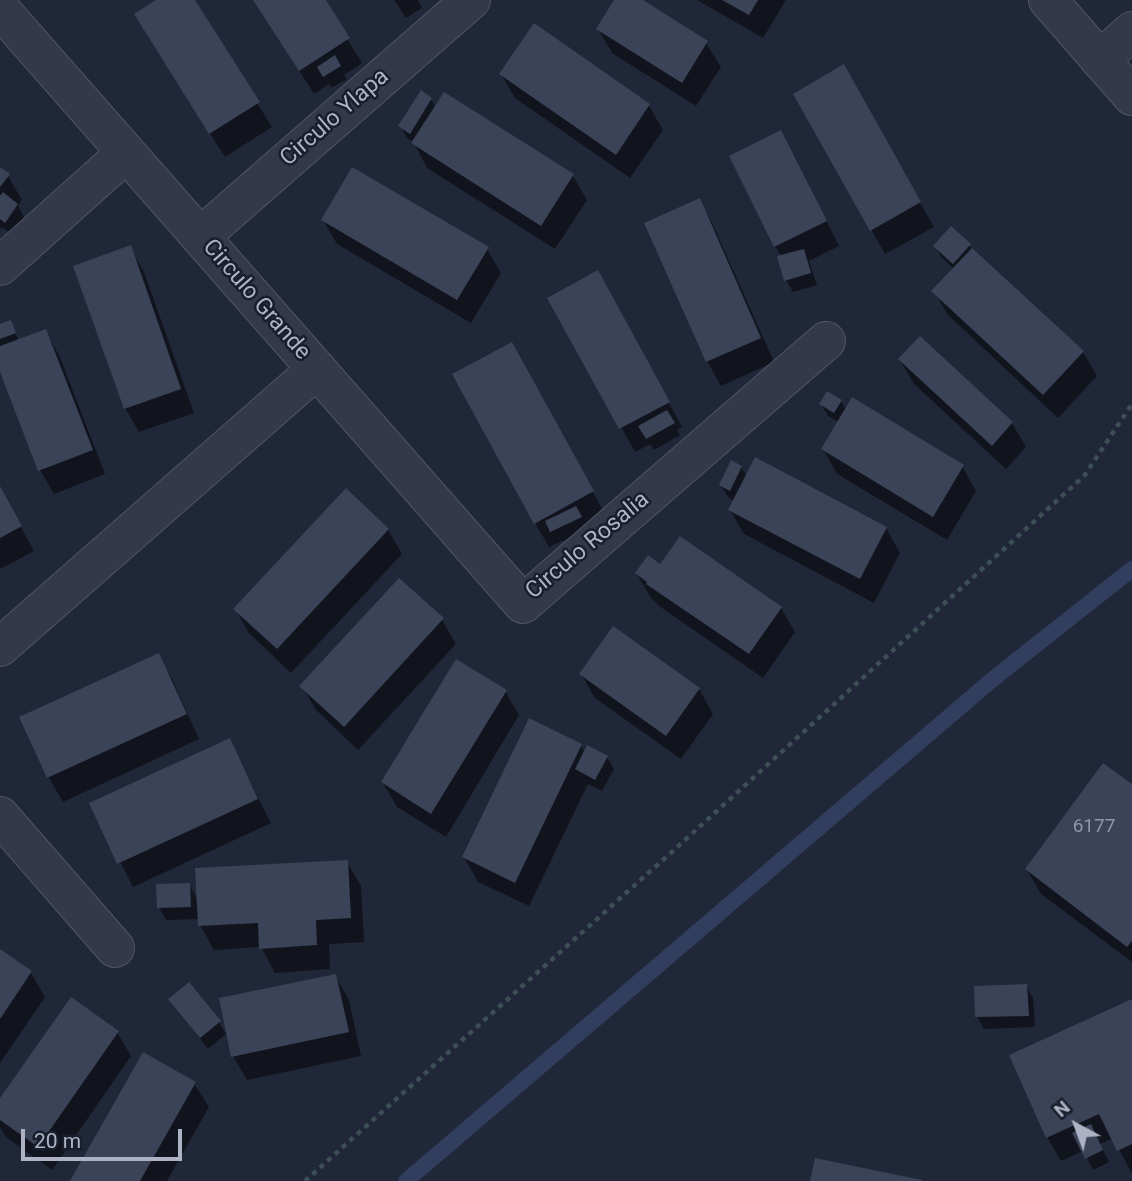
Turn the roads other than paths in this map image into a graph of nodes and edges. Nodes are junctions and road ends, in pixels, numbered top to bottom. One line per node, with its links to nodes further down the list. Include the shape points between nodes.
1 (471, 0): 8 (street, Circulo Ylapa)
2 (1048, 0): 5 (street)
3 (0, 9): 7 (street, Circulo Grande)
4 (1132, 31): 5 (street)
5 (1100, 60): 6 (street)
6 (1132, 96)
7 (126, 153): 8 (street, Circulo Grande); 9 (street)
8 (200, 237): 11 (street, Circulo Grande)
9 (0, 266)
10 (826, 341): 11 (street, Circulo Rosalia, via 523,604)
11 (317, 369): 12 (street, Circulo Grande)
12 (0, 647)
13 (0, 817): 14 (street)
14 (115, 948)

